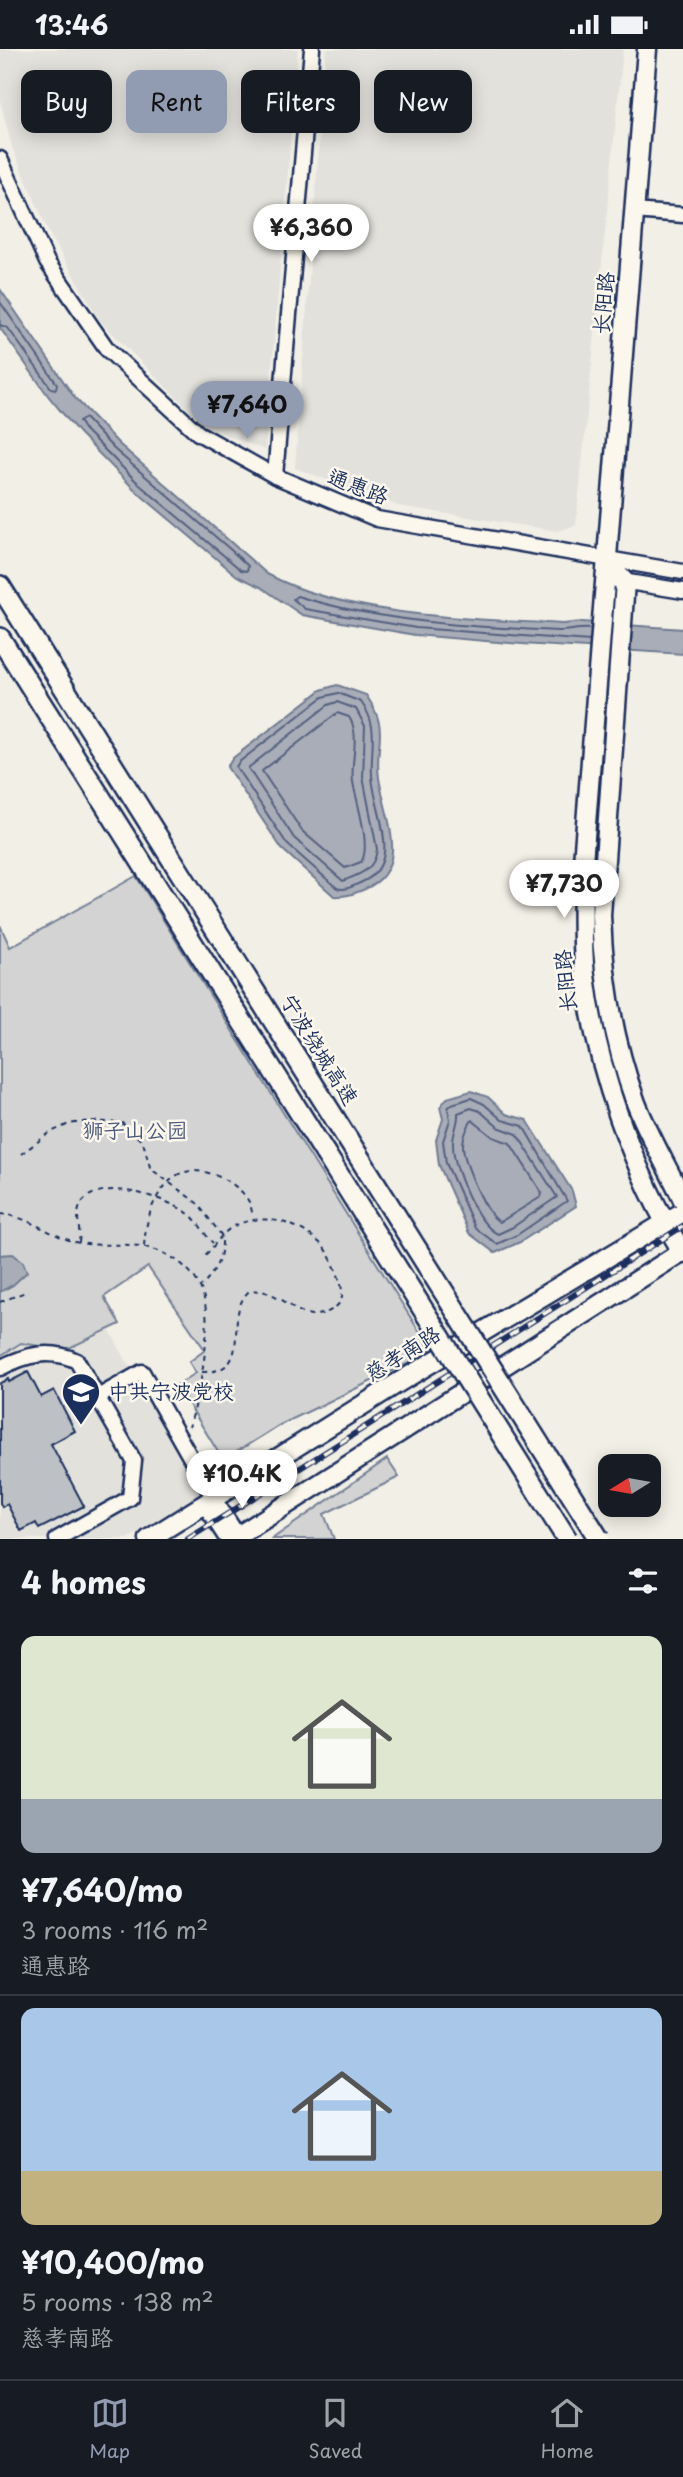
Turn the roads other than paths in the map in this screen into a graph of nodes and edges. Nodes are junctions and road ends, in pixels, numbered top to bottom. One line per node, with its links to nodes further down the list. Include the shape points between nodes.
1 (312, 49): 6 (street)
2 (647, 49): 4 (main road, 长阳路)
3 (0, 159): 6 (street, 通惠路, via 47,262 107,349 198,433)
4 (634, 211): 5 (street); 7 (main road, 长阳路)
5 (683, 215)
6 (275, 476): 7 (street, 通惠路, via 377,519)
7 (605, 569): 8 (street, 通惠路); 9 (main road); 15 (main road, 长阳路, via 583,862 585,974 605,1069)
8 (683, 572)
9 (625, 582): 11 (street); 13 (main road, 长阳路, via 601,915 602,960 615,1037 637,1105)
10 (0, 586): 24 (highway, 宁波绕城高速, bridge)
11 (683, 591)
12 (0, 638): 23 (highway, bridge)
13 (683, 1200)
14 (683, 1212): 15 (main road, 慈孝南路)
15 (663, 1222): 16 (main road, 长阳路); 19 (main road, 慈孝南路)
16 (683, 1252): 20 (main road)
17 (0, 1368): 18 (street, via 30,1355 66,1356 76,1361)
18 (98, 1397): 19 (street, via 142,1372); 21 (street, via 134,1461 130,1498)
19 (210, 1502): 20 (street); 22 (main road, 慈孝南路)
20 (235, 1538)
21 (57, 1539)
22 (149, 1539)
23 (567, 1539)
24 (599, 1539)

